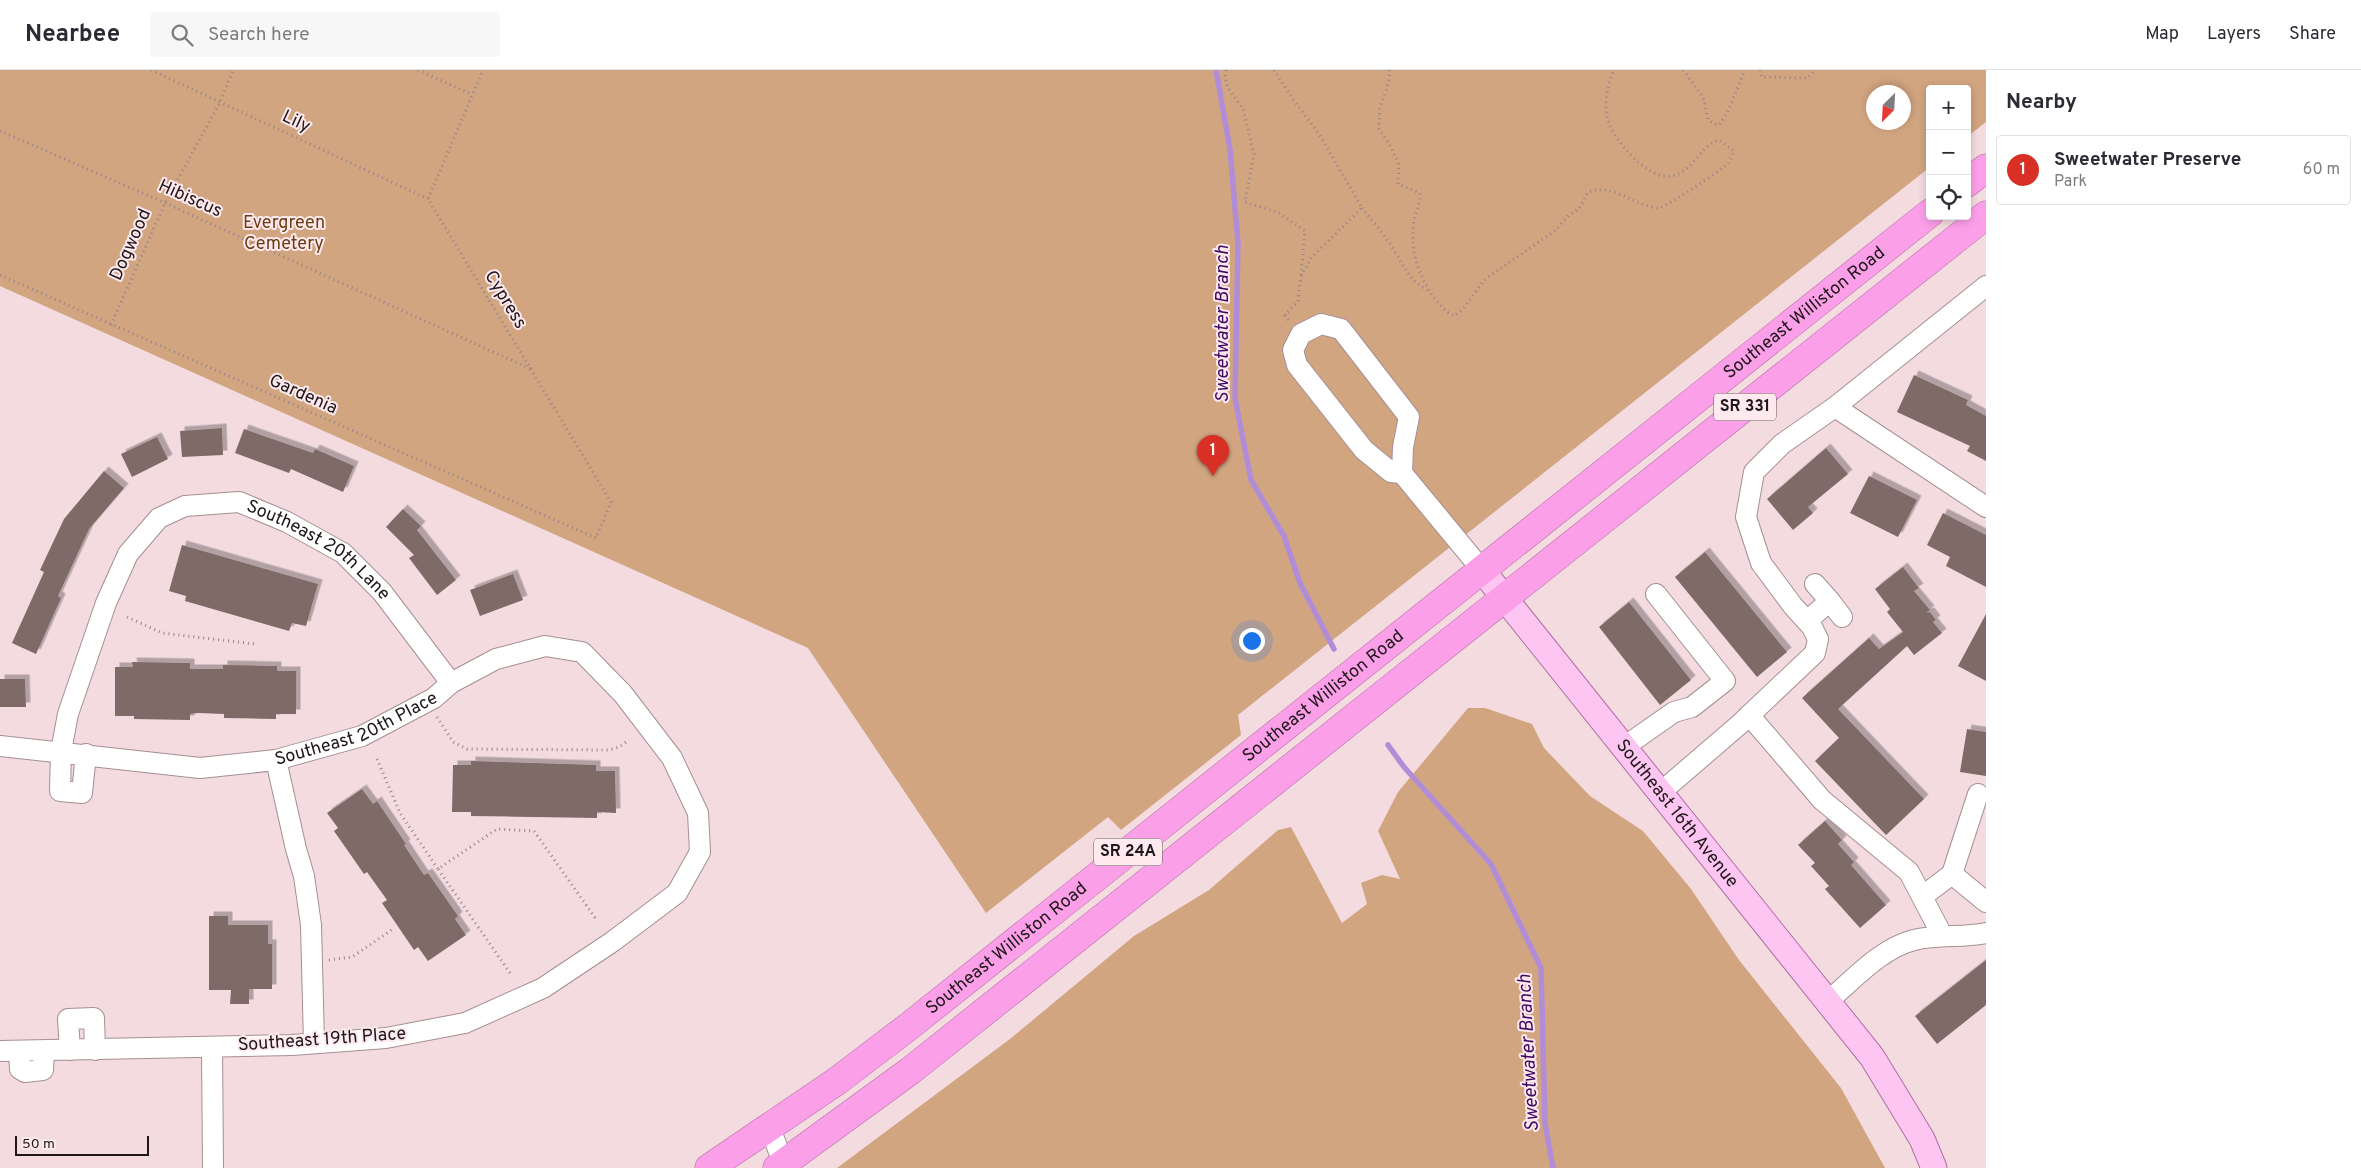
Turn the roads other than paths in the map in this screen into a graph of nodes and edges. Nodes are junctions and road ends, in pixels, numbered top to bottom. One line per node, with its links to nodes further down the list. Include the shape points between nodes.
1 (1986, 168): 2 (highway)
2 (1971, 180)
3 (1986, 215): 12 (highway, Southeast Williston Road / SR 331)
4 (1926, 216): 9 (highway, Southeast Williston Road / SR 331)
5 (1986, 286): 6 (street)
6 (1835, 406): 8 (street); 13 (street, via 1782,444 1754,472 1746,517 1761,563 1793,606)
7 (1402, 473): 7 (street, via 1409,418 1341,330 1321,324 1301,334 1293,350 1297,365 1364,450 1391,472); 9 (street, Southeast 16th Avenue)
8 (1986, 507)
9 (1482, 570): 12 (main road, Southeast 16th Avenue); 35 (highway, Southeast Williston Road / SR 24A, via 908,1027)
10 (1815, 584): 13 (street, via 1836,609)
11 (1656, 594): 18 (street, via 1725,681 1692,707 1674,712)
12 (1505, 599): 18 (main road, Southeast 16th Avenue); 36 (highway, Southeast Williston Road / SR 24A, via 916,1066)
13 (1808, 620): 15 (street, via 1818,640 1816,653)
14 (450, 683): 16 (street, Southeast 20th Place, via 496,659 545,646 582,652 623,694); 19 (street, Southeast 20th Lane, via 382,592 343,554 287,522 239,502 185,506 159,518 128,554 84,663 68,714); 21 (street, Southeast 20th Place, via 434,698 362,736)
15 (1749, 715): 22 (street); 25 (street, via 1822,800 1909,872)
16 (659, 742): 30 (street, Southeast 19th Place, via 672,758 698,813 700,852 677,893 543,988 465,1023 386,1038)
17 (0, 746): 19 (street, Southeast 20th Place)
18 (1624, 747): 22 (main road, Southeast 16th Avenue)
19 (61, 751): 20 (street, Southeast 20th Place); 20 (street, Southeast 20th Lane, via 60,791 82,793)
20 (86, 754): 21 (street, Southeast 20th Place, via 200,768)
21 (276, 760): 30 (street, via 304,876 311,924)
22 (1661, 792): 29 (main road, Southeast 16th Avenue)
23 (1978, 794): 24 (street)
24 (1952, 874): 25 (street); 26 (street)
25 (1923, 896): 28 (street)
26 (1986, 902)
27 (1986, 933): 28 (street)
28 (1942, 935): 29 (street, via 1912,940 1892,949)
29 (1828, 1002): 39 (main road, Southeast 16th Avenue, via 1872,1057 1922,1139)
30 (314, 1043): 31 (street, Southeast 19th Place)
31 (212, 1047): 33 (street, Southeast 19th Place); 37 (street)
32 (70, 1050): 33 (street, Southeast 19th Place); 33 (street, via 68,1020 94,1018); 34 (street, Southeast 19th Place)
33 (95, 1050)
34 (9, 1051)
35 (770, 1128): 36 (street); 38 (highway, Southeast Williston Road / SR 24A)
36 (781, 1167)
37 (213, 1168)
38 (709, 1168)
39 (1934, 1168)

